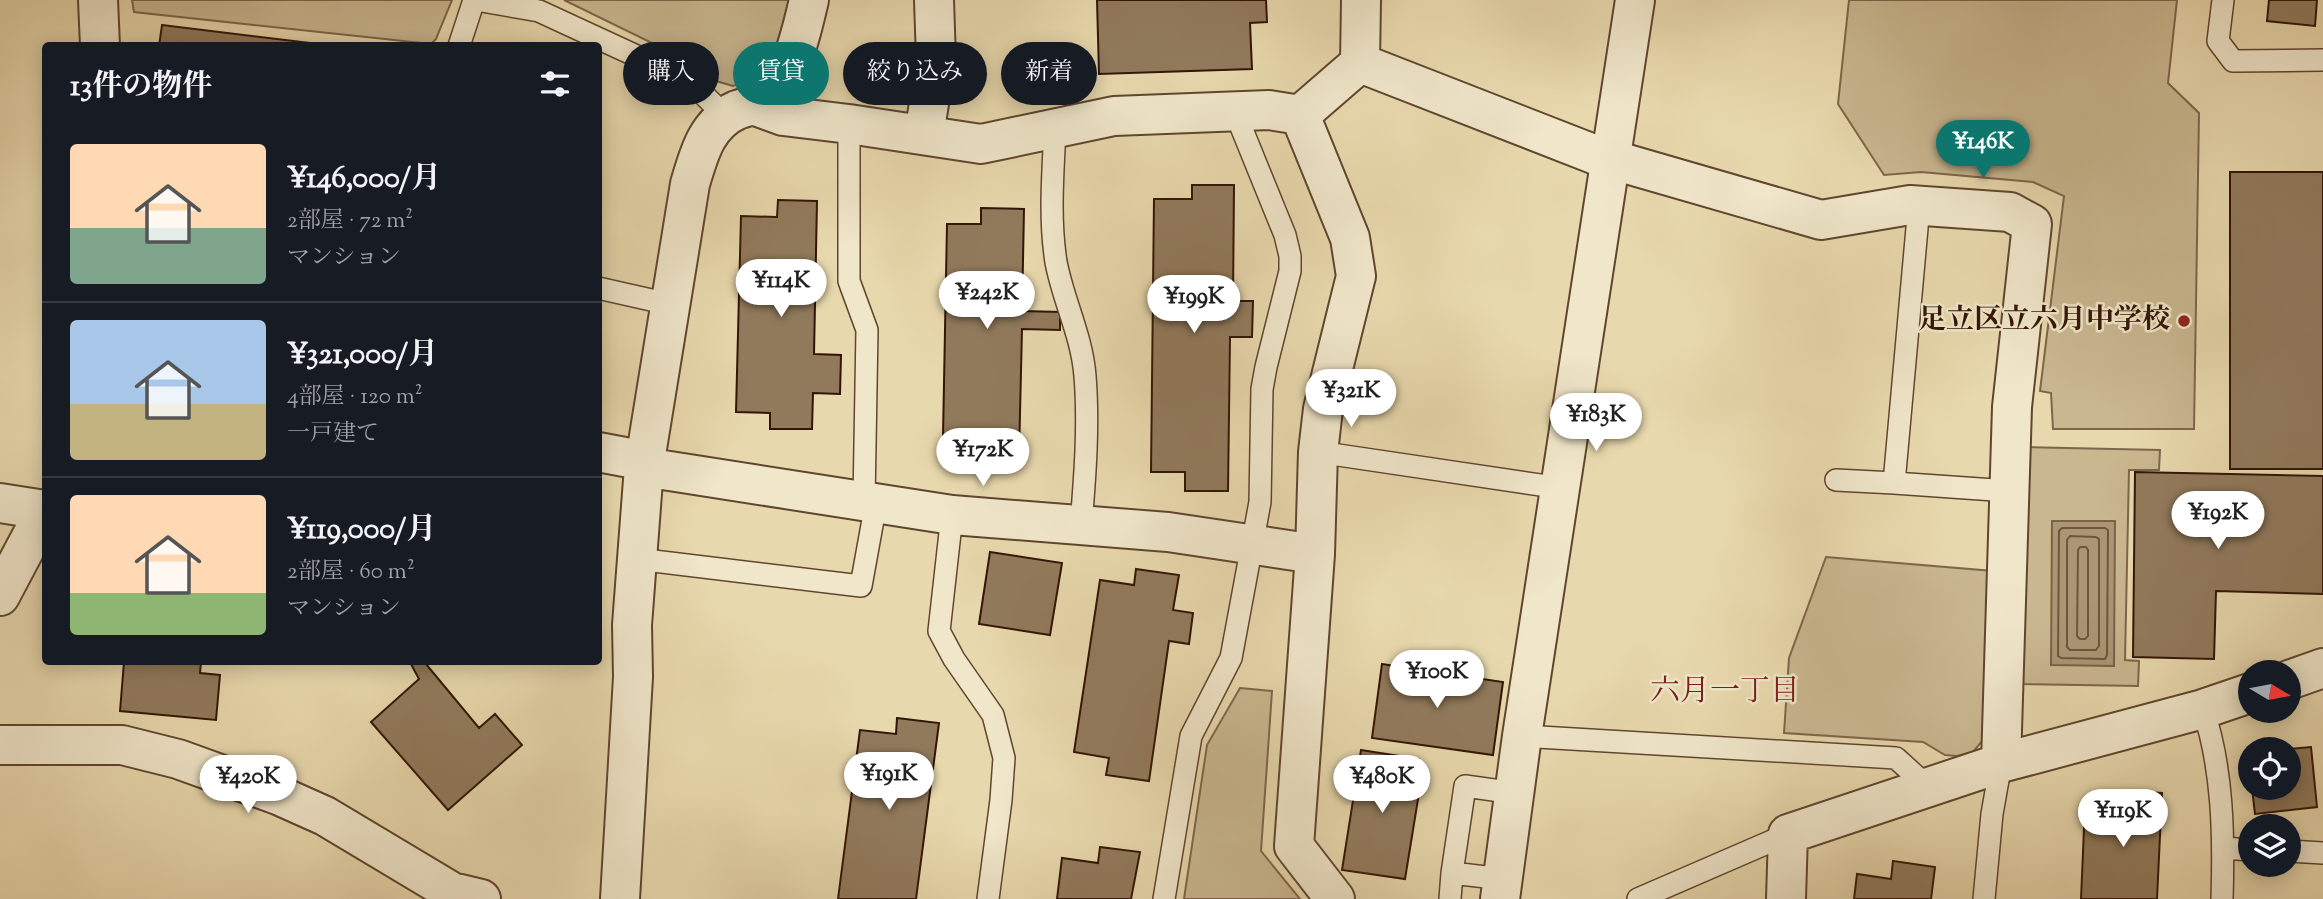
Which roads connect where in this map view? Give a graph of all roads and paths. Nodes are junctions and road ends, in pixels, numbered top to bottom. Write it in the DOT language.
graph roads {
  1 [pos="98,0"];
  2 [pos="475,0"];
  3 [pos="808,0"];
  4 [pos="934,0"];
  5 [pos="1361,0"];
  6 [pos="1635,0"];
  7 [pos="2223,0"];
  8 [pos="100,42"];
  9 [pos="459,42"];
  10 [pos="2323,60"];
  11 [pos="1360,62"];
  12 [pos="739,110"];
  13 [pos="1235,112"];
  14 [pos="1300,115"];
  15 [pos="849,124"];
  16 [pos="1055,128"];
  17 [pos="924,135"];
  18 [pos="1611,159"];
  19 [pos="1919,206"];
  20 [pos="602,289"];
  21 [pos="669,304"];
  22 [pos="1318,452"];
  23 [pos="602,453"];
  24 [pos="645,464"];
  25 [pos="1836,480"];
  26 [pos="1894,483"];
  27 [pos="1561,488"];
  28 [pos="2009,491"];
  29 [pos="870,502"];
  30 [pos="0,503"];
  31 [pos="42,510"];
  32 [pos="952,515"];
  33 [pos="42,516"];
  34 [pos="1081,525"];
  35 [pos="1254,545"];
  36 [pos="1315,554"];
  37 [pos="637,559"];
  38 [pos="0,596"];
  39 [pos="2323,668"];
  40 [pos="2301,676"];
  41 [pos="2238,697"];
  42 [pos="2203,709"];
  43 [pos="1522,736"];
  44 [pos="0,745"];
  45 [pos="2001,763"];
  46 [pos="1929,788"];
  47 [pos="1515,793"];
  48 [pos="1788,834"];
  49 [pos="2224,848"];
  50 [pos="2238,849"];
  51 [pos="2301,852"];
  52 [pos="2323,853"];
  53 [pos="1452,873"];
  54 [pos="1501,889"];
  55 [pos="481,899"];
  56 [pos="620,899"];
  57 [pos="988,899"];
  58 [pos="1164,899"];
  59 [pos="1335,899"];
  60 [pos="1450,899"];
  61 [pos="1638,899"];
  62 [pos="1786,899"];
  63 [pos="1984,899"];
  64 [pos="2222,899"];
  1 -- 8 [label="street"];
  2 -- 9 [label="lane"];
  2 -- 12 [label="lane"];
  3 -- 12 [label="street"];
  4 -- 17 [label="street"];
  5 -- 11 [label="street"];
  6 -- 18 [label="street"];
  7 -- 10 [label="lane"];
  11 -- 14 [label="street"];
  11 -- 18 [label="street"];
  12 -- 15 [label="street"];
  12 -- 21 [label="street"];
  13 -- 14 [label="street"];
  13 -- 16 [label="street"];
  13 -- 35 [label="lane"];
  14 -- 22 [label="street"];
  15 -- 17 [label="street"];
  15 -- 29 [label="lane"];
  16 -- 17 [label="street"];
  16 -- 34 [label="lane"];
  18 -- 19 [label="street"];
  18 -- 27 [label="street"];
  19 -- 26 [label="lane"];
  19 -- 28 [label="street"];
  20 -- 21 [label="lane"];
  21 -- 24 [label="street"];
  22 -- 27 [label="lane"];
  22 -- 36 [label="street"];
  23 -- 24 [label="street"];
  24 -- 29 [label="street"];
  24 -- 37 [label="street"];
  25 -- 26 [label="lane"];
  26 -- 28 [label="lane"];
  27 -- 43 [label="street"];
  28 -- 45 [label="street"];
  29 -- 32 [label="street"];
  29 -- 37 [label="lane"];
  30 -- 31 [label="street"];
  32 -- 34 [label="street"];
  32 -- 57 [label="lane"];
  33 -- 38 [label="street"];
  34 -- 35 [label="street"];
  35 -- 36 [label="street"];
  35 -- 58 [label="lane"];
  36 -- 59 [label="street"];
  37 -- 56 [label="street"];
  39 -- 40 [label="street"];
  41 -- 42 [label="street"];
  42 -- 45 [label="street"];
  42 -- 49 [label="lane"];
  43 -- 46 [label="lane"];
  43 -- 47 [label="street"];
  44 -- 55 [label="street"];
  45 -- 46 [label="street"];
  45 -- 63 [label="lane"];
  46 -- 48 [label="street"];
  47 -- 53 [label="lane"];
  47 -- 54 [label="street"];
  48 -- 61 [label="lane"];
  48 -- 62 [label="street"];
  49 -- 50 [label="lane"];
  49 -- 64 [label="lane"];
  51 -- 52 [label="lane"];
  53 -- 54 [label="lane"];
  53 -- 60 [label="lane"];
}
